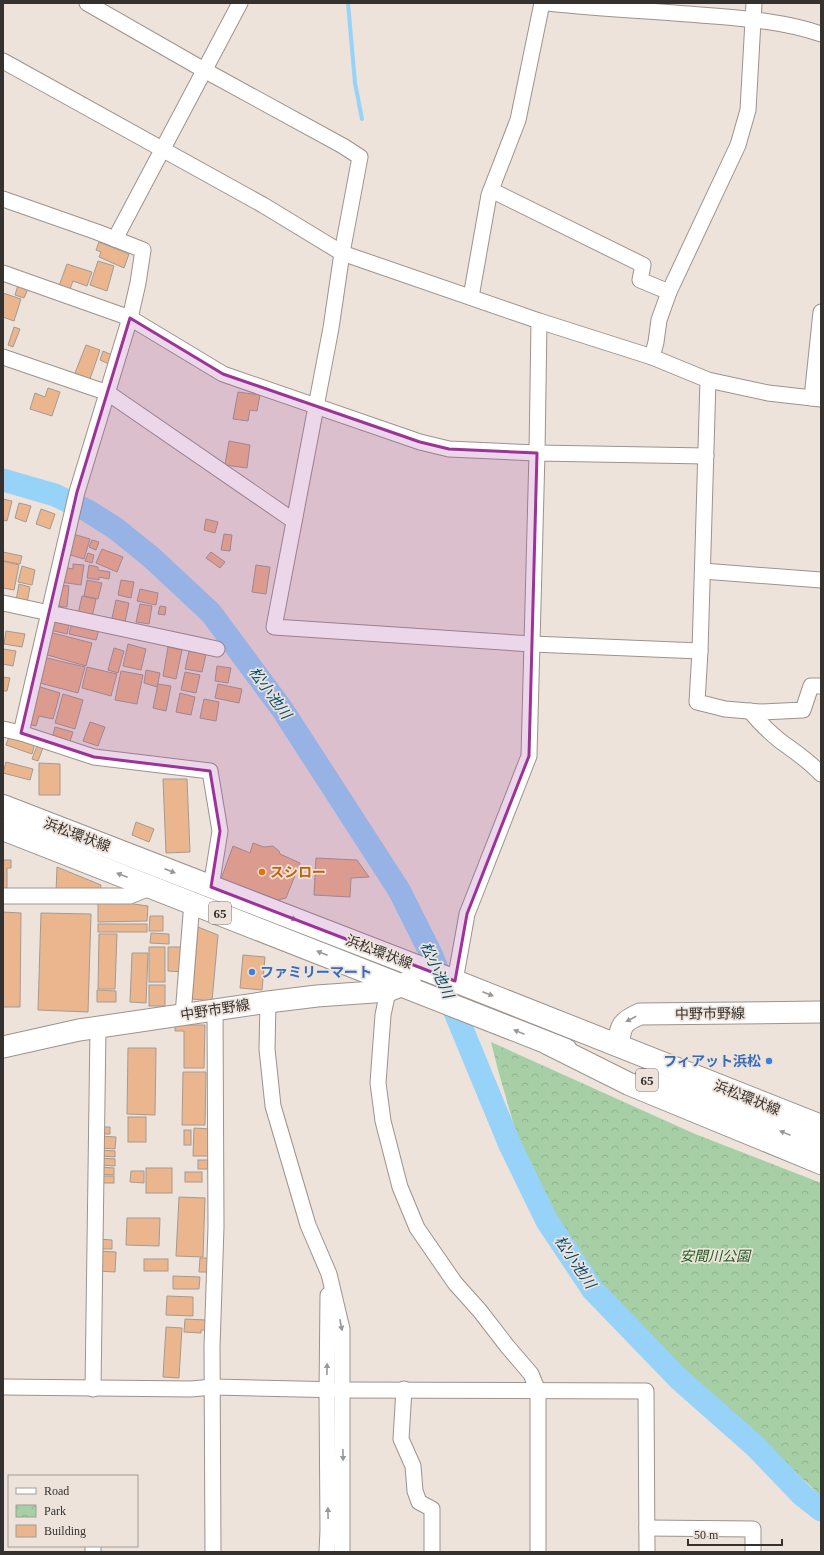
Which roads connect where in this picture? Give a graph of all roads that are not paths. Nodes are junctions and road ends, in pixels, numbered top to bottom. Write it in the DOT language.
graph roads {
  1 [pos="86,3"];
  2 [pos="240,3"];
  3 [pos="542,3"];
  4 [pos="548,3"];
  5 [pos="754,3"];
  6 [pos="753,20"];
  7 [pos="821,34"];
  8 [pos="4,64"];
  9 [pos="204,70"];
  10 [pos="162,149"];
  11 [pos="491,190"];
  12 [pos="3,199"];
  13 [pos="115,239"];
  14 [pos="342,253"];
  15 [pos="3,274"];
  16 [pos="670,292"];
  17 [pos="471,297"];
  18 [pos="821,312"];
  19 [pos="130,318"];
  20 [pos="540,321"];
  21 [pos="3,357"];
  22 [pos="652,357"];
  23 [pos="708,380"];
  24 [pos="108,393"];
  25 [pos="816,398"];
  26 [pos="316,405"];
  27 [pos="537,453"];
  28 [pos="706,456"];
  29 [pos="294,521"];
  30 [pos="703,571"];
  31 [pos="821,580"];
  32 [pos="3,603"];
  33 [pos="49,612"];
  34 [pos="532,644"];
  35 [pos="217,649"];
  36 [pos="700,651"];
  37 [pos="821,686"];
  38 [pos="750,711"];
  39 [pos="3,729"];
  40 [pos="21,733"];
  41 [pos="821,774"];
  42 [pos="3,806"];
  43 [pos="3,829"];
  44 [pos="152,887"];
  45 [pos="211,887"];
  46 [pos="3,896"];
  47 [pos="192,902"];
  48 [pos="423,969"];
  49 [pos="453,981"];
  50 [pos="396,988"];
  51 [pos="268,1002"];
  52 [pos="215,1010"];
  53 [pos="821,1012"];
  54 [pos="183,1015"];
  55 [pos="98,1027"];
  56 [pos="549,1044"];
  57 [pos="618,1045"];
  58 [pos="3,1047"];
  59 [pos="745,1097"];
  60 [pos="821,1116"];
  61 [pos="821,1126"];
  62 [pos="821,1147"];
  63 [pos="821,1163"];
  64 [pos="329,1274"];
  65 [pos="3,1387"];
  66 [pos="213,1387"];
  67 [pos="93,1389"];
  68 [pos="327,1389"];
  69 [pos="404,1389"];
  70 [pos="342,1390"];
  71 [pos="538,1391"];
  72 [pos="647,1528"];
  73 [pos="213,1552"];
  74 [pos="327,1552"];
  75 [pos="342,1552"];
  76 [pos="432,1552"];
  77 [pos="538,1552"];
  78 [pos="647,1552"];
  79 [pos="754,1552"];
  1 -- 9 [label="street"];
  2 -- 9 [label="street"];
  3 -- 11 [label="street"];
  4 -- 6 [label="street"];
  5 -- 6 [label="street"];
  6 -- 7 [label="street"];
  6 -- 16 [label="street"];
  8 -- 10 [label="street"];
  9 -- 10 [label="street"];
  9 -- 14 [label="street"];
  10 -- 13 [label="street"];
  10 -- 14 [label="street"];
  11 -- 16 [label="street"];
  11 -- 17 [label="street"];
  12 -- 13 [label="street"];
  13 -- 19 [label="street"];
  14 -- 17 [label="street"];
  14 -- 26 [label="street"];
  15 -- 19 [label="street"];
  16 -- 22 [label="street"];
  17 -- 20 [label="street"];
  18 -- 25 [label="street"];
  19 -- 24 [label="street"];
  19 -- 26 [label="street"];
  20 -- 22 [label="street"];
  20 -- 27 [label="street"];
  21 -- 24 [label="street"];
  22 -- 23 [label="street"];
  23 -- 25 [label="street"];
  23 -- 28 [label="street"];
  24 -- 29 [label="street"];
  24 -- 33 [label="street"];
  26 -- 27 [label="street"];
  26 -- 29 [label="street"];
  27 -- 28 [label="street"];
  27 -- 34 [label="street"];
  28 -- 30 [label="street"];
  29 -- 34 [label="street"];
  30 -- 31 [label="street"];
  30 -- 36 [label="street"];
  32 -- 33 [label="street"];
  33 -- 35 [label="street"];
  33 -- 40 [label="street"];
  34 -- 36 [label="street"];
  34 -- 49 [label="street"];
  36 -- 38 [label="street"];
  37 -- 38 [label="street"];
  38 -- 41 [label="street"];
  39 -- 40 [label="street"];
  40 -- 45 [label="street"];
  42 -- 45 [label="main road, 浜松環状線 / 65, one-way"];
  44 -- 43 [label="main road, 浜松環状線 / 65, one-way"];
  44 -- 46 [label="street"];
  44 -- 47 [label="main road, 浜松環状線 / 65"];
  45 -- 48 [label="main road, 浜松環状線 / 65, one-way"];
  50 -- 47 [label="main road, 浜松環状線 / 65, one-way"];
  47 -- 54 [label="street"];
  48 -- 49 [label="main road, 浜松環状線 / 65"];
  48 -- 50 [label="main road"];
  49 -- 57 [label="main road, 浜松環状線 / 65, one-way"];
  50 -- 51 [label="main road, 中野市野線"];
  56 -- 50 [label="main road, 浜松環状線 / 65, one-way"];
  50 -- 71 [label="street"];
  51 -- 52 [label="main road, 中野市野線"];
  51 -- 64 [label="street"];
  52 -- 54 [label="main road, 中野市野線"];
  52 -- 66 [label="street"];
  53 -- 57 [label="main road, 中野市野線, one-way"];
  54 -- 55 [label="main road, 中野市野線"];
  55 -- 58 [label="main road, 中野市野線"];
  55 -- 67 [label="street"];
  62 -- 56 [label="main road, 浜松環状線 / 65, one-way"];
  56 -- 63 [label="main road"];
  57 -- 59 [label="main road, 浜松環状線 / 65"];
  59 -- 60 [label="main road, 65"];
  59 -- 61 [label="main road, 浜松環状線 / 65"];
  68 -- 64 [label="street, one-way"];
  64 -- 70 [label="street, one-way"];
  65 -- 67 [label="street"];
  66 -- 67 [label="street"];
  66 -- 68 [label="street"];
  66 -- 73 [label="street"];
  68 -- 70 [label="street"];
  74 -- 68 [label="street, one-way"];
  69 -- 70 [label="street"];
  69 -- 71 [label="street"];
  69 -- 76 [label="street"];
  70 -- 75 [label="street, one-way"];
  71 -- 72 [label="street"];
  71 -- 77 [label="street"];
  72 -- 78 [label="street"];
  72 -- 79 [label="street"];
}
